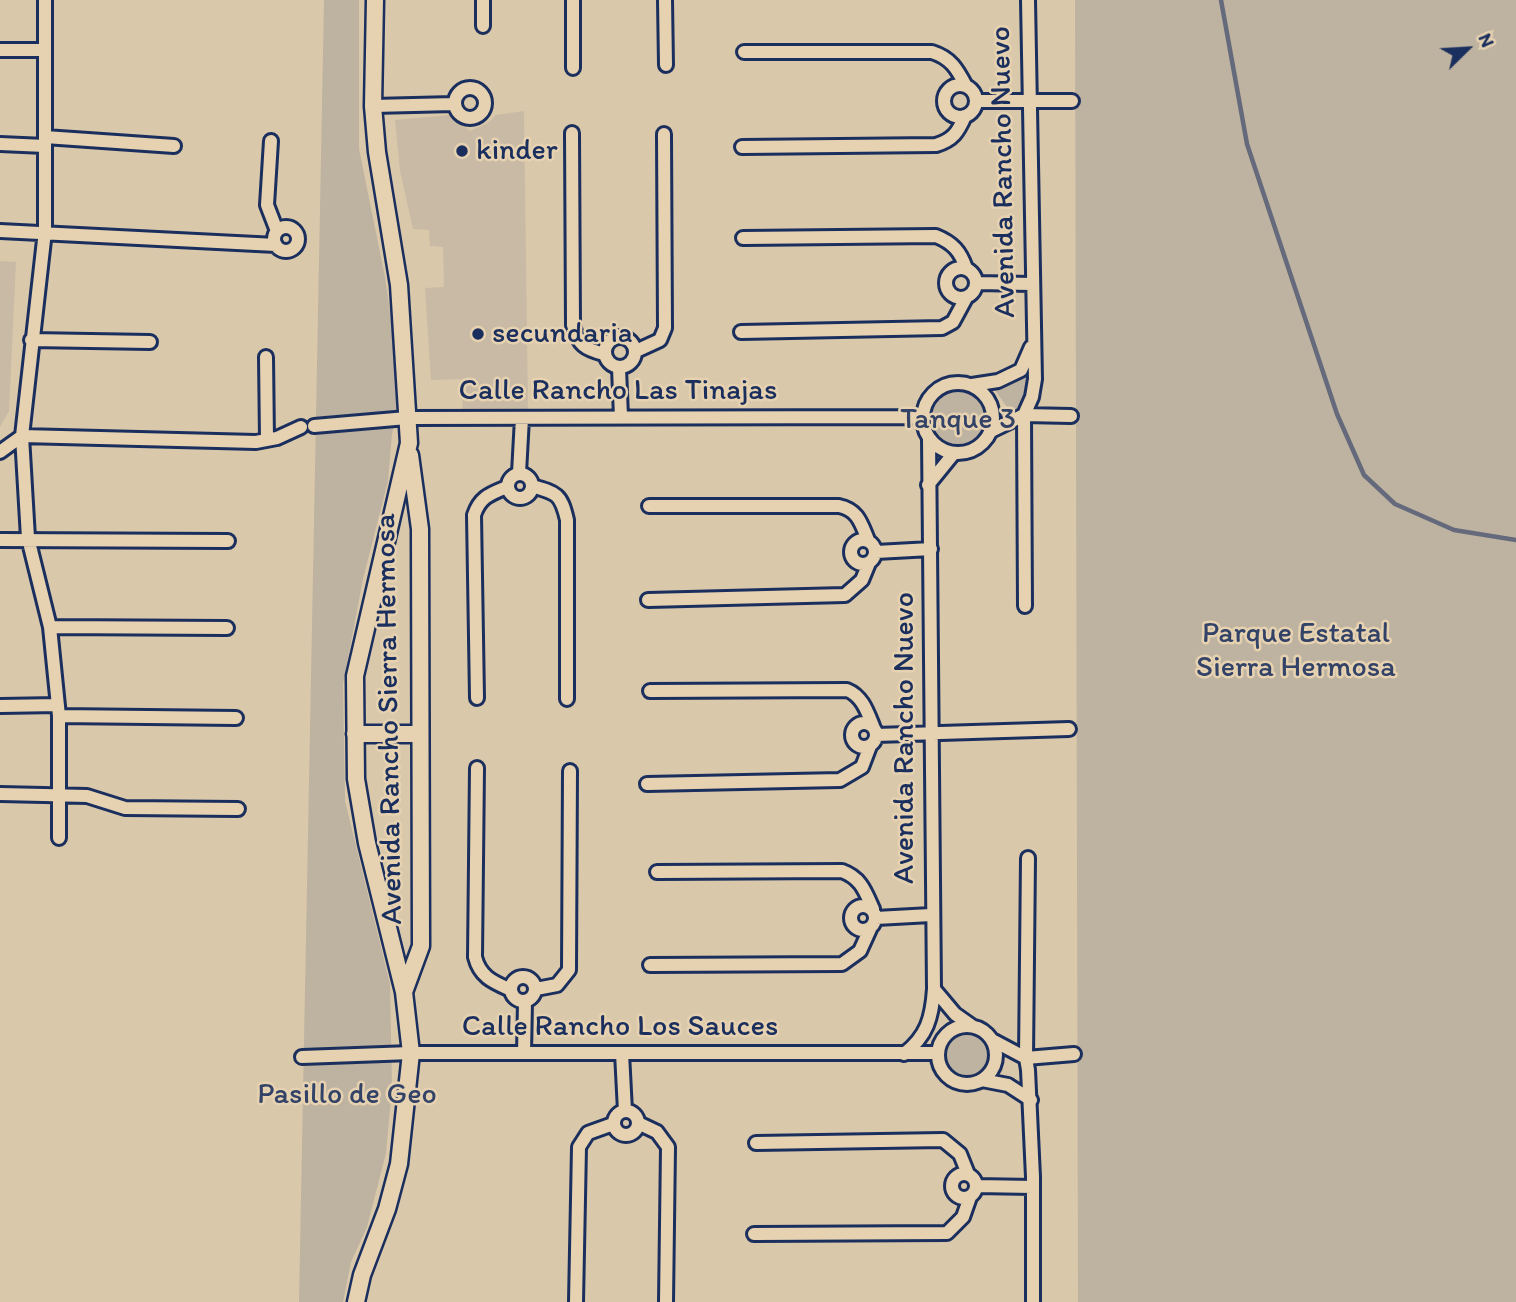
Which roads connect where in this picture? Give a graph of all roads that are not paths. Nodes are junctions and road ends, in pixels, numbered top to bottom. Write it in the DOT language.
graph roads {
  1 [pos="45,0"];
  2 [pos="375,0"];
  3 [pos="483,0"];
  4 [pos="573,0"];
  5 [pos="665,0"];
  6 [pos="1028,0"];
  7 [pos="483,26"];
  8 [pos="0,50"];
  9 [pos="44,50"];
  10 [pos="744,52"];
  11 [pos="666,65"];
  12 [pos="573,68"];
  13 [pos="965,86"];
  14 [pos="976,101"];
  15 [pos="1029,101"];
  16 [pos="1072,101"];
  17 [pos="454,104"];
  18 [pos="373,106"];
  19 [pos="965,116"];
  20 [pos="572,133"];
  21 [pos="664,134"];
  22 [pos="271,141"];
  23 [pos="45,142"];
  24 [pos="0,144"];
  25 [pos="174,146"];
  26 [pos="742,147"];
  27 [pos="0,231"];
  28 [pos="45,231"];
  29 [pos="277,231"];
  30 [pos="743,238"];
  31 [pos="276,245"];
  32 [pos="966,268"];
  33 [pos="976,283"];
  34 [pos="1032,284"];
  35 [pos="965,298"];
  36 [pos="741,332"];
  37 [pos="31,341"];
  38 [pos="150,342"];
  39 [pos="1033,343"];
  40 [pos="636,351"];
  41 [pos="604,354"];
  42 [pos="266,358"];
  43 [pos="619,368"];
  44 [pos="972,385"];
  45 [pos="1024,415"];
  46 [pos="1071,416"];
  47 [pos="621,417"];
  48 [pos="922,417"];
  49 [pos="407,418"];
  50 [pos="522,418"];
  51 [pos="990,431"];
  52 [pos="22,436"];
  53 [pos="929,439"];
  54 [pos="267,440"];
  55 [pos="409,443"];
  56 [pos="0,452"];
  57 [pos="954,453"];
  58 [pos="519,473"];
  59 [pos="532,486"];
  60 [pos="928,486"];
  61 [pos="507,487"];
  62 [pos="649,506"];
  63 [pos="28,538"];
  64 [pos="0,540"];
  65 [pos="868,540"];
  66 [pos="228,541"];
  67 [pos="930,549"];
  68 [pos="872,557"];
  69 [pos="648,600"];
  70 [pos="1025,606"];
  71 [pos="50,627"];
  72 [pos="226,628"];
  73 [pos="650,691"];
  74 [pos="477,698"];
  75 [pos="567,699"];
  76 [pos="0,706"];
  77 [pos="59,711"];
  78 [pos="236,718"];
  79 [pos="1069,729"];
  80 [pos="931,732"];
  81 [pos="355,734"];
  82 [pos="421,734"];
  83 [pos="873,736"];
  84 [pos="477,768"];
  85 [pos="570,771"];
  86 [pos="647,784"];
  87 [pos="0,794"];
  88 [pos="59,794"];
  89 [pos="238,809"];
  90 [pos="59,838"];
  91 [pos="1028,858"];
  92 [pos="657,872"];
  93 [pos="931,915"];
  94 [pos="873,918"];
  95 [pos="650,965"];
  96 [pos="536,989"];
  97 [pos="934,989"];
  98 [pos="511,990"];
  99 [pos="404,992"];
  100 [pos="525,1002"];
  101 [pos="932,1018"];
  102 [pos="972,1026"];
  103 [pos="993,1041"];
  104 [pos="940,1047"];
  105 [pos="411,1053"];
  106 [pos="524,1053"];
  107 [pos="622,1053"];
  108 [pos="904,1054"];
  109 [pos="1074,1054"];
  110 [pos="302,1057"];
  111 [pos="1026,1058"];
  112 [pos="982,1080"];
  113 [pos="1031,1100"];
  114 [pos="625,1111"];
  115 [pos="638,1123"];
  116 [pos="613,1124"];
  117 [pos="757,1143"];
  118 [pos="968,1174"];
  119 [pos="1033,1186"];
  120 [pos="973,1191"];
  121 [pos="754,1234"];
  122 [pos="356,1302"];
  123 [pos="576,1302"];
  124 [pos="666,1302"];
  125 [pos="1033,1302"];
  1 -- 9 [label="street"];
  2 -- 18 [label="street, Avenida Rancho Sierra Hermosa"];
  3 -- 7 [label="street"];
  4 -- 12 [label="street"];
  5 -- 11 [label="street"];
  6 -- 15 [label="street, Avenida Rancho Nuevo"];
  8 -- 9 [label="street"];
  9 -- 23 [label="street"];
  10 -- 13 [label="street"];
  13 -- 14 [label="street"];
  13 -- 19 [label="street"];
  14 -- 15 [label="street"];
  14 -- 19 [label="street"];
  15 -- 16 [label="street"];
  15 -- 34 [label="street, Avenida Rancho Nuevo"];
  17 -- 18 [label="street"];
  18 -- 49 [label="street, Avenida Rancho Sierra Hermosa"];
  19 -- 26 [label="street"];
  20 -- 41 [label="street"];
  21 -- 40 [label="street"];
  22 -- 29 [label="street"];
  23 -- 24 [label="street"];
  23 -- 25 [label="street"];
  23 -- 28 [label="street"];
  27 -- 28 [label="street"];
  28 -- 31 [label="street"];
  28 -- 37 [label="street"];
  29 -- 31 [label="street"];
  29 -- 31 [label="street"];
  30 -- 32 [label="street"];
  32 -- 33 [label="street"];
  32 -- 35 [label="street"];
  33 -- 34 [label="street"];
  33 -- 35 [label="street"];
  34 -- 39 [label="street, Avenida Rancho Nuevo"];
  35 -- 36 [label="street"];
  37 -- 38 [label="street"];
  37 -- 52 [label="street"];
  39 -- 44 [label="street"];
  39 -- 45 [label="street, Avenida Rancho Nuevo"];
  40 -- 41 [label="street"];
  40 -- 43 [label="street"];
  41 -- 43 [label="street"];
  42 -- 54 [label="street"];
  43 -- 47 [label="street"];
  44 -- 48 [label="street"];
  44 -- 51 [label="street"];
  45 -- 46 [label="street"];
  45 -- 51 [label="street"];
  45 -- 70 [label="street, Avenida Rancho Nuevo"];
  47 -- 48 [label="street, Calle Rancho Las Tinajas"];
  47 -- 50 [label="street, Calle Rancho Las Tinajas"];
  48 -- 53 [label="street"];
  49 -- 50 [label="street, Calle Rancho Las Tinajas"];
  49 -- 54 [label="street, Calle Rancho Las Tinajas"];
  49 -- 55 [label="street, Avenida Rancho Sierra Hermosa"];
  50 -- 58 [label="street"];
  51 -- 57 [label="street"];
  52 -- 54 [label="street"];
  52 -- 56 [label="street"];
  52 -- 63 [label="street"];
  53 -- 57 [label="street"];
  53 -- 60 [label="street, Avenida Rancho Nuevo"];
  55 -- 81 [label="street, Avenida Rancho Sierra Hermosa"];
  55 -- 82 [label="street, Avenida Rancho Sierra Hermosa"];
  57 -- 60 [label="street"];
  58 -- 59 [label="street"];
  58 -- 61 [label="street"];
  59 -- 61 [label="street"];
  59 -- 75 [label="street"];
  60 -- 67 [label="street, Avenida Rancho Nuevo"];
  61 -- 74 [label="street"];
  62 -- 65 [label="street"];
  63 -- 64 [label="street"];
  63 -- 66 [label="street"];
  63 -- 71 [label="street"];
  65 -- 68 [label="street"];
  65 -- 68 [label="street"];
  67 -- 68 [label="street"];
  67 -- 80 [label="street, Avenida Rancho Nuevo"];
  68 -- 69 [label="street"];
  71 -- 72 [label="street"];
  71 -- 77 [label="street"];
  73 -- 83 [label="street"];
  76 -- 77 [label="street"];
  77 -- 78 [label="street"];
  77 -- 88 [label="street"];
  79 -- 80 [label="street"];
  80 -- 83 [label="street"];
  80 -- 93 [label="street, Avenida Rancho Nuevo"];
  81 -- 82 [label="street"];
  81 -- 99 [label="street, Avenida Rancho Sierra Hermosa"];
  82 -- 99 [label="street, Avenida Rancho Sierra Hermosa"];
  83 -- 86 [label="street"];
  84 -- 98 [label="street"];
  85 -- 96 [label="street"];
  87 -- 88 [label="street"];
  88 -- 89 [label="street"];
  88 -- 90 [label="street"];
  91 -- 111 [label="street"];
  92 -- 94 [label="street"];
  93 -- 94 [label="street"];
  93 -- 97 [label="street, Avenida Rancho Nuevo"];
  94 -- 95 [label="street"];
  96 -- 98 [label="street"];
  96 -- 100 [label="street"];
  97 -- 101 [label="street, Avenida Rancho Nuevo"];
  97 -- 102 [label="street"];
  98 -- 100 [label="street"];
  99 -- 105 [label="street, Avenida Rancho Sierra Hermosa"];
  100 -- 106 [label="street"];
  101 -- 104 [label="street"];
  101 -- 108 [label="street"];
  102 -- 103 [label="street"];
  102 -- 104 [label="street"];
  103 -- 111 [label="street"];
  103 -- 112 [label="street"];
  104 -- 108 [label="street, Calle Rancho Los Sauces"];
  104 -- 112 [label="street"];
  105 -- 106 [label="street, Calle Rancho Los Sauces"];
  105 -- 110 [label="street, Calle Rancho Los Sauces"];
  105 -- 122 [label="street, Avenida Rancho Sierra Hermosa"];
  106 -- 107 [label="street, Calle Rancho Los Sauces"];
  107 -- 108 [label="street, Calle Rancho Los Sauces"];
  107 -- 114 [label="street"];
  109 -- 111 [label="street"];
  111 -- 113 [label="street"];
  112 -- 113 [label="street"];
  113 -- 119 [label="street"];
  114 -- 115 [label="street"];
  114 -- 116 [label="street"];
  115 -- 116 [label="street"];
  115 -- 124 [label="street"];
  116 -- 123 [label="street"];
  117 -- 118 [label="street"];
  118 -- 120 [label="street"];
  118 -- 120 [label="street"];
  119 -- 120 [label="street"];
  119 -- 125 [label="street"];
  120 -- 121 [label="street"];
}
